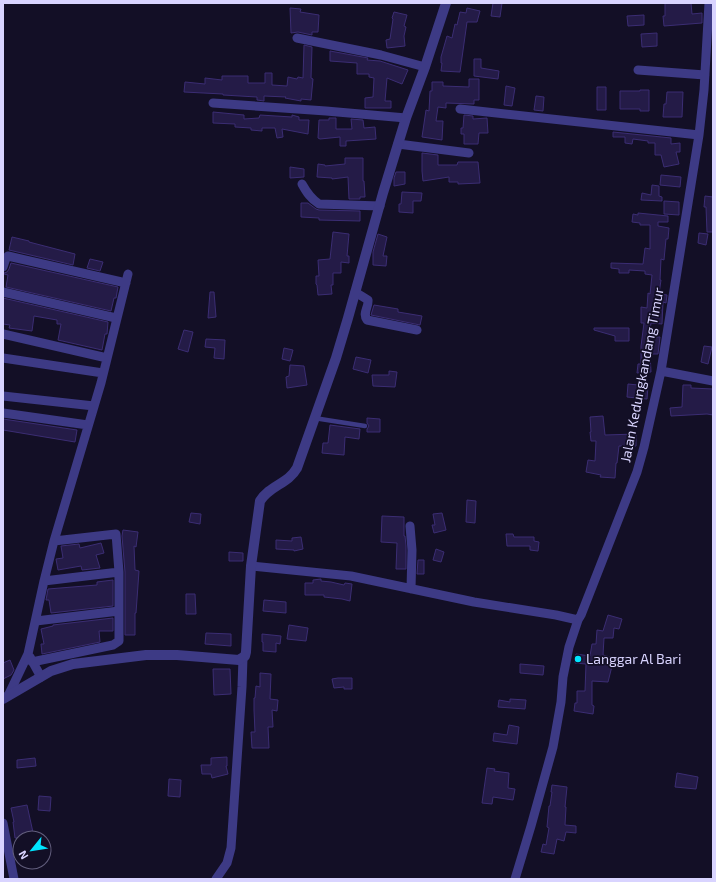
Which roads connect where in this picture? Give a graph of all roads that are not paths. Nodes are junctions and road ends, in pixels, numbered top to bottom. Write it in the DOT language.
graph roads {
  1 [pos="446,3"];
  2 [pos="709,3"];
  3 [pos="297,38"];
  4 [pos="425,67"];
  5 [pos="638,70"];
  6 [pos="705,75"];
  7 [pos="213,103"];
  8 [pos="460,109"];
  9 [pos="406,118"];
  10 [pos="699,135"];
  11 [pos="398,144"];
  12 [pos="469,152"];
  13 [pos="302,184"];
  14 [pos="380,206"];
  15 [pos="3,267"];
  16 [pos="3,292"];
  17 [pos="355,292"];
  18 [pos="116,318"];
  19 [pos="417,330"];
  20 [pos="3,334"];
  21 [pos="3,358"];
  22 [pos="107,358"];
  23 [pos="660,371"];
  24 [pos="103,373"];
  25 [pos="713,381"];
  26 [pos="3,396"];
  27 [pos="94,406"];
  28 [pos="3,413"];
  29 [pos="314,418"];
  30 [pos="88,425"];
  31 [pos="365,426"];
  32 [pos="410,526"];
  33 [pos="54,541"];
  34 [pos="251,566"];
  35 [pos="119,572"];
  36 [pos="44,581"];
  37 [pos="411,589"];
  38 [pos="119,611"];
  39 [pos="578,620"];
  40 [pos="36,621"];
  41 [pos="30,658"];
  42 [pos="243,658"];
  43 [pos="41,677"];
  44 [pos="6,698"];
  45 [pos="3,823"];
  46 [pos="14,879"];
  47 [pos="216,879"];
  48 [pos="515,879"];
  1 -- 4 [label="street"];
  2 -- 6 [label="street, Jalan Kedungkandang Timur"];
  3 -- 4 [label="street"];
  4 -- 9 [label="street"];
  5 -- 6 [label="street"];
  6 -- 10 [label="street, Jalan Kedungkandang Timur"];
  7 -- 9 [label="street"];
  8 -- 10 [label="street"];
  9 -- 11 [label="street"];
  10 -- 23 [label="street, Jalan Kedungkandang Timur"];
  11 -- 12 [label="street"];
  11 -- 14 [label="street"];
  13 -- 14 [label="street"];
  14 -- 17 [label="street"];
  15 -- 18 [label="street"];
  16 -- 18 [label="street"];
  17 -- 19 [label="street"];
  17 -- 29 [label="street"];
  18 -- 22 [label="street"];
  20 -- 22 [label="street"];
  21 -- 24 [label="street"];
  22 -- 24 [label="street"];
  23 -- 25 [label="street"];
  23 -- 39 [label="street, Jalan Kedungkandang Timur"];
  24 -- 27 [label="street"];
  26 -- 27 [label="street"];
  27 -- 30 [label="street"];
  28 -- 30 [label="street"];
  29 -- 31 [label="lane"];
  29 -- 34 [label="street"];
  30 -- 33 [label="street"];
  32 -- 37 [label="street"];
  33 -- 35 [label="street"];
  33 -- 36 [label="street"];
  34 -- 37 [label="street"];
  34 -- 42 [label="street"];
  35 -- 36 [label="street"];
  35 -- 38 [label="street"];
  36 -- 40 [label="street"];
  37 -- 39 [label="street"];
  38 -- 40 [label="street"];
  38 -- 41 [label="street"];
  39 -- 48 [label="street, Jalan Kedungkandang Timur"];
  40 -- 41 [label="street"];
  41 -- 43 [label="street"];
  41 -- 44 [label="street"];
  42 -- 43 [label="street"];
  42 -- 47 [label="street"];
  43 -- 44 [label="street"];
  45 -- 46 [label="street"];
}
